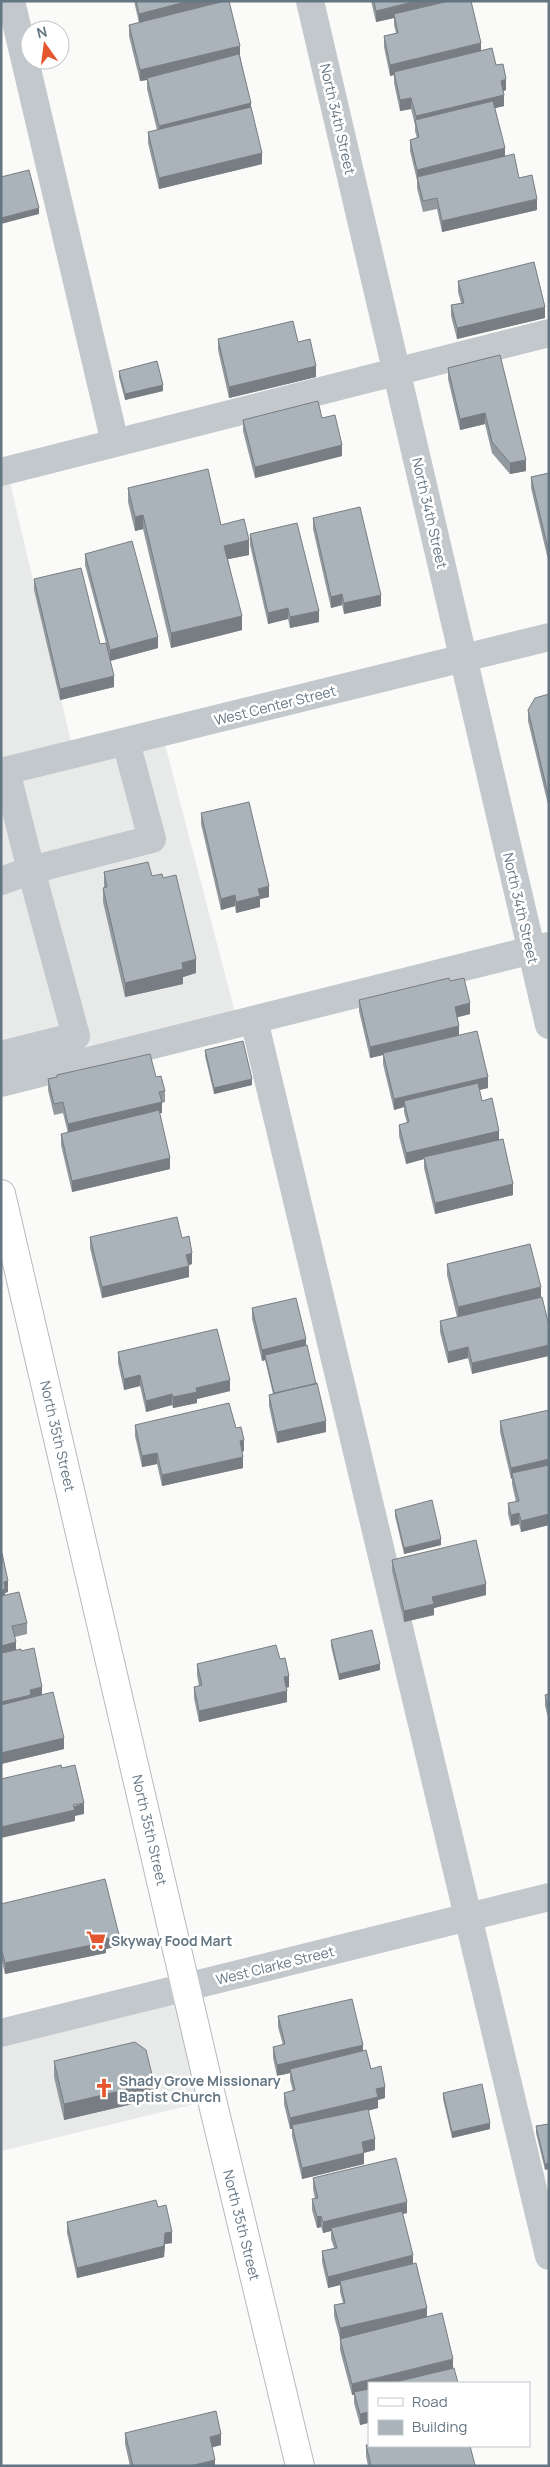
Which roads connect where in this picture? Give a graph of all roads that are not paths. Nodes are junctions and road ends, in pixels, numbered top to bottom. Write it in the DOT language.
graph roads {
  1 [pos="11,1"];
  2 [pos="310,1"];
  3 [pos="549,333"];
  4 [pos="397,371"];
  5 [pos="115,443"];
  6 [pos="1,472"];
  7 [pos="549,637"];
  8 [pos="464,657"];
  9 [pos="126,742"];
  10 [pos="4,772"];
  11 [pos="31,870"];
  12 [pos="1,881"];
  13 [pos="540,948"];
  14 [pos="254,1020"];
  15 [pos="549,1025"];
  16 [pos="1,1054"];
  17 [pos="1,1083"];
  18 [pos="1,1194"];
  19 [pos="549,1897"];
  20 [pos="468,1917"];
  21 [pos="186,1987"];
  22 [pos="1,2033"];
  23 [pos="549,2256"];
  24 [pos="300,2466"];
  1 -- 5 [label="street"];
  2 -- 4 [label="street, North 34th Street"];
  3 -- 4 [label="street"];
  4 -- 5 [label="street"];
  4 -- 8 [label="street, North 34th Street"];
  5 -- 6 [label="street"];
  7 -- 8 [label="street, West Center Street"];
  8 -- 9 [label="street, West Center Street"];
  8 -- 13 [label="street, North 34th Street"];
  9 -- 10 [label="street, West Center Street"];
  9 -- 11 [label="street"];
  10 -- 11 [label="street"];
  11 -- 12 [label="street"];
  11 -- 16 [label="street"];
  13 -- 14 [label="street"];
  13 -- 15 [label="street, North 34th Street"];
  14 -- 17 [label="street"];
  14 -- 20 [label="street"];
  18 -- 21 [label="main road, North 35th Street"];
  19 -- 20 [label="street, West Clarke Street"];
  20 -- 21 [label="street, West Clarke Street"];
  20 -- 23 [label="street"];
  21 -- 22 [label="street, West Clarke Street"];
  21 -- 24 [label="main road, North 35th Street"];
}
